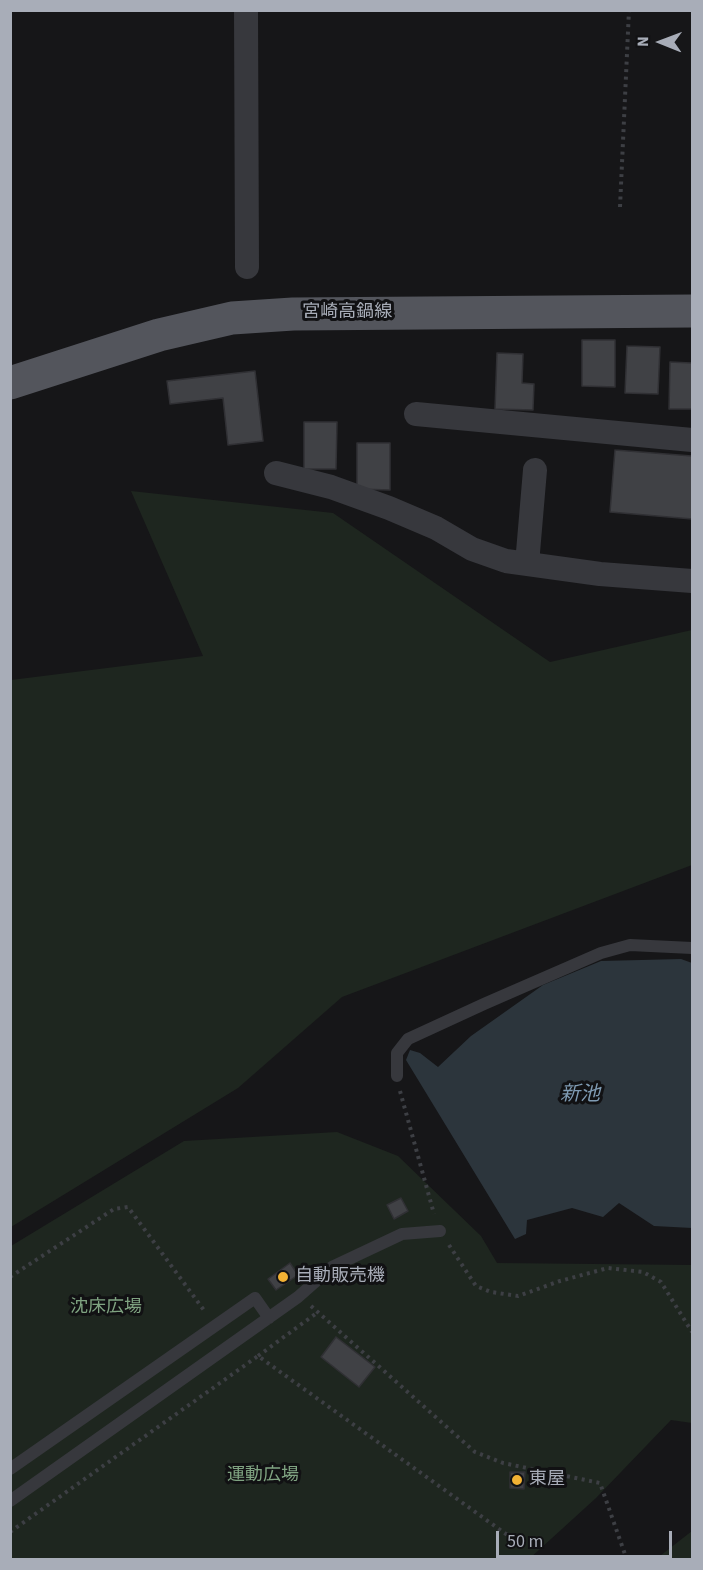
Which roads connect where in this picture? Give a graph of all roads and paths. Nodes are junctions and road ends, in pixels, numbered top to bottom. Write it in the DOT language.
graph roads {
  1 [pos="246,10"];
  2 [pos="629,10"];
  3 [pos="620,207"];
  4 [pos="247,267"];
  5 [pos="693,311"];
  6 [pos="10,383"];
  7 [pos="416,414"];
  8 [pos="693,440"];
  9 [pos="535,470"];
  10 [pos="276,473"];
  11 [pos="527,564"];
  12 [pos="693,581"];
  13 [pos="693,948"];
  14 [pos="397,1076"];
  15 [pos="440,1231"];
  16 [pos="10,1277"];
  17 [pos="298,1297"];
  18 [pos="318,1312"];
  19 [pos="269,1318"];
  20 [pos="215,1325"];
  21 [pos="693,1332"];
  22 [pos="258,1356"];
  23 [pos="10,1469"];
  24 [pos="10,1501"];
  25 [pos="39,1503"];
  26 [pos="43,1508"];
  27 [pos="10,1532"];
  28 [pos="510,1537"];
  29 [pos="627,1560"];
  1 -- 4 [label="street"];
  2 -- 3 [label="path"];
  5 -- 6 [label="main road, 宮崎高鍋線"];
  7 -- 8 [label="street"];
  9 -- 11 [label="street"];
  10 -- 11 [label="street"];
  11 -- 12 [label="street"];
  13 -- 14 [label="lane"];
  14 -- 15 [label="path"];
  15 -- 17 [label="lane"];
  15 -- 21 [label="path"];
  16 -- 20 [label="path"];
  17 -- 18 [label="path"];
  17 -- 19 [label="lane"];
  18 -- 22 [label="path"];
  18 -- 29 [label="path"];
  19 -- 20 [label="lane"];
  19 -- 24 [label="lane"];
  20 -- 23 [label="lane"];
  22 -- 26 [label="path"];
  22 -- 28 [label="path"];
  25 -- 26 [label="path"];
  26 -- 27 [label="path"];
}
